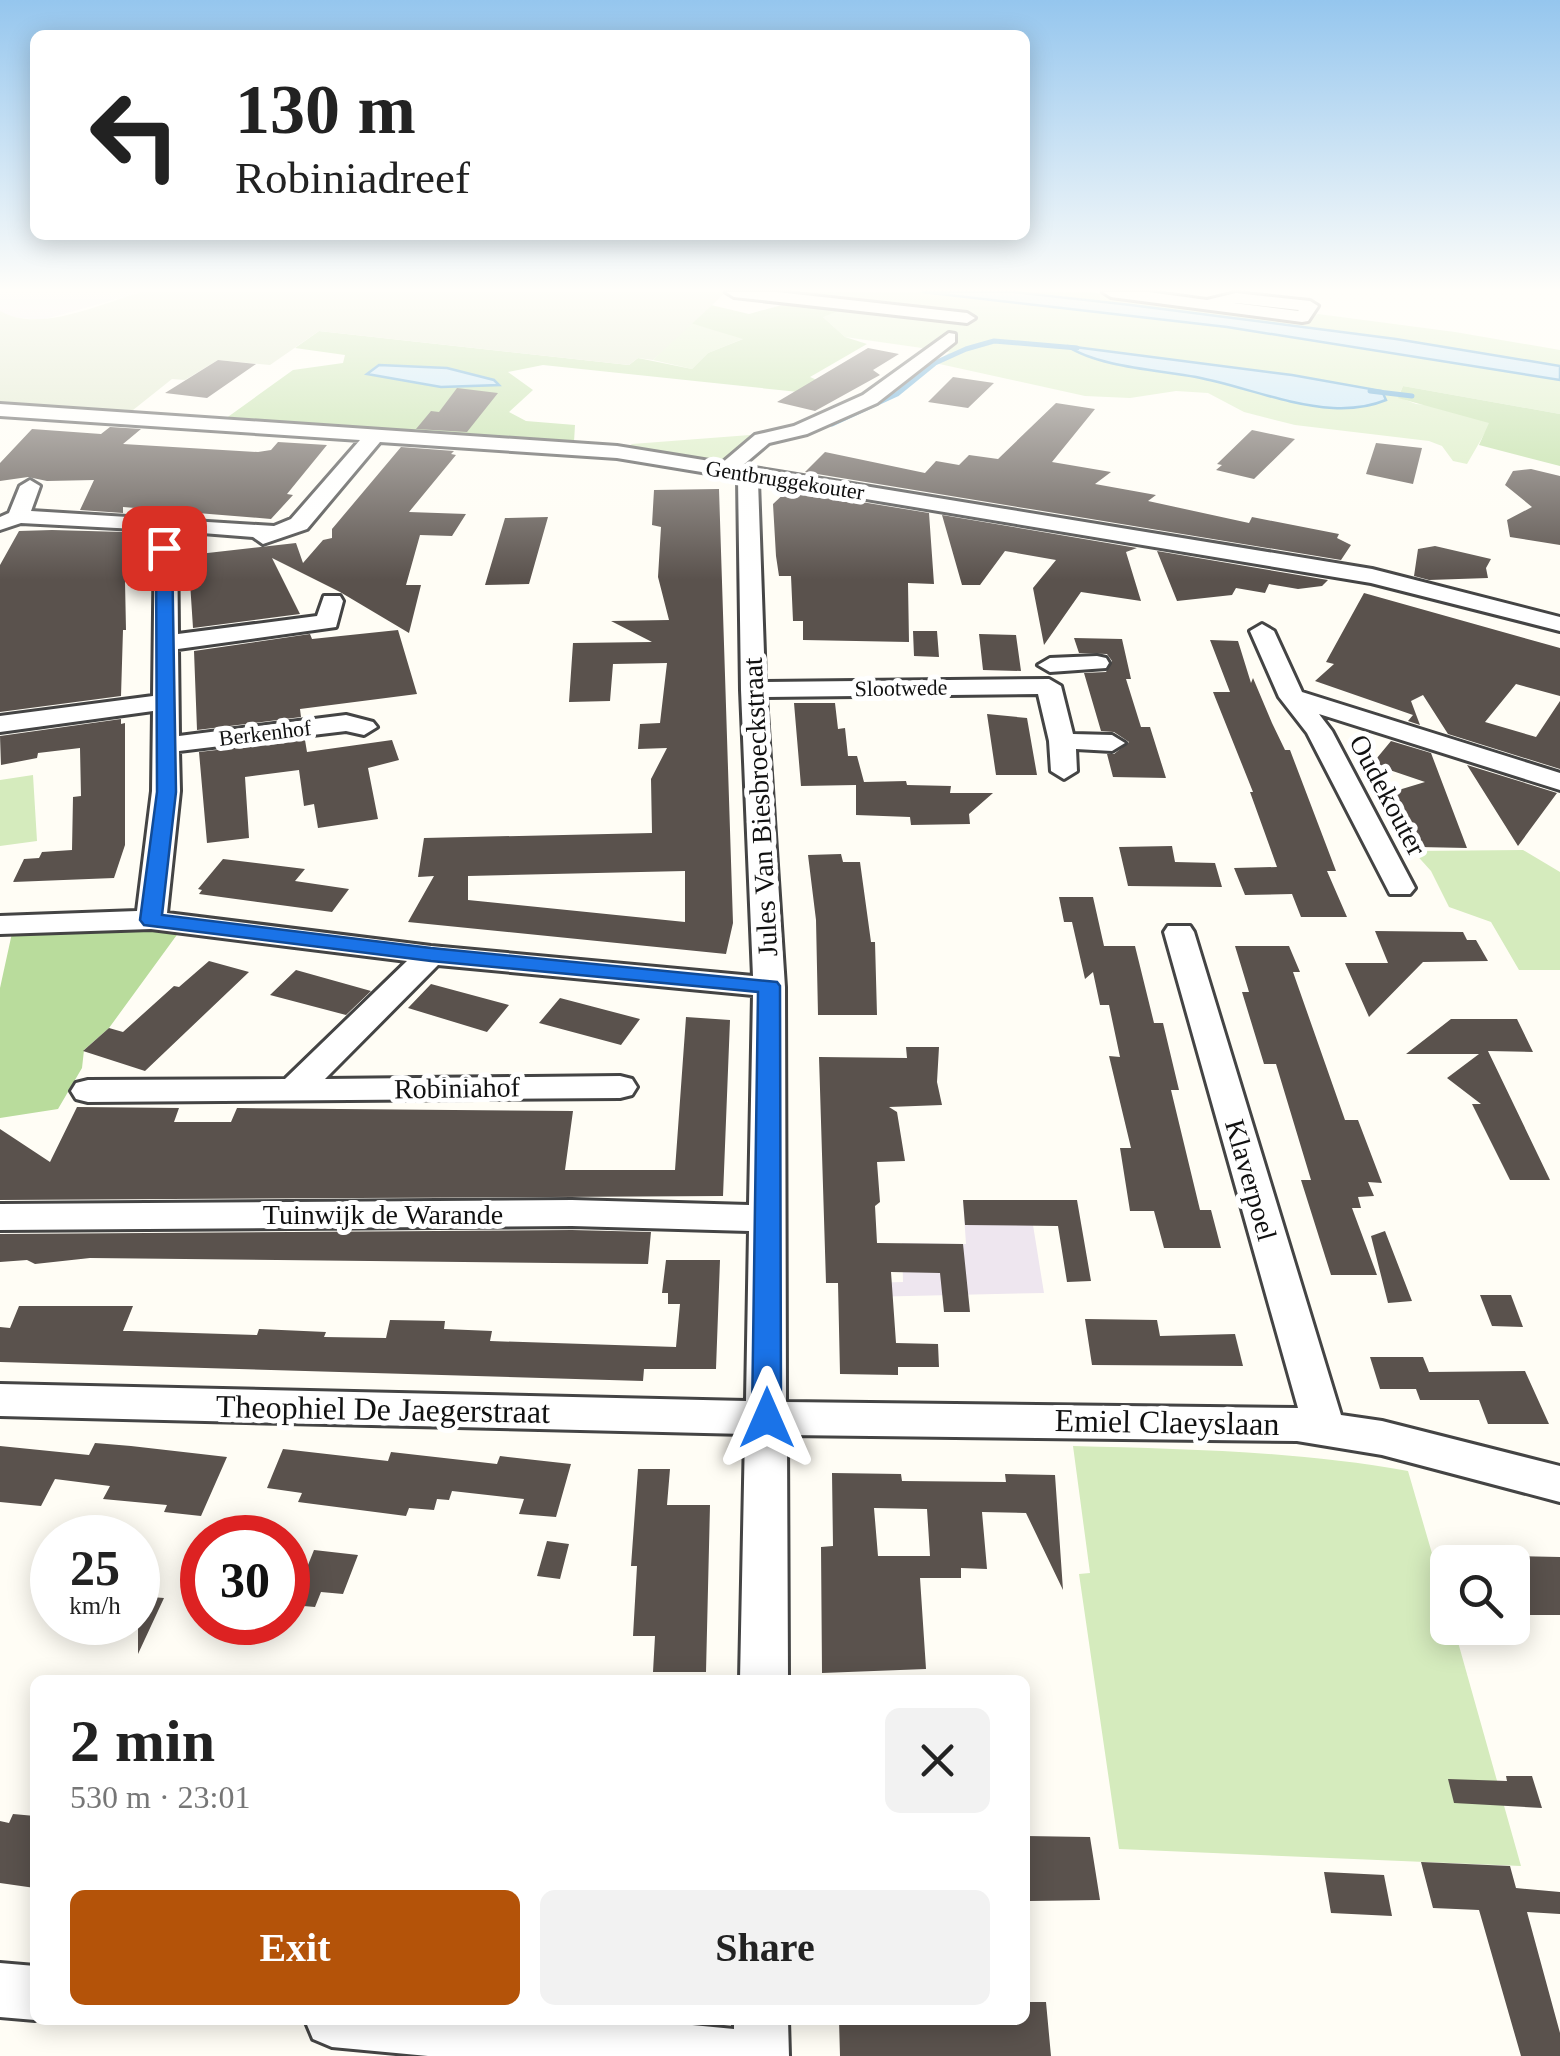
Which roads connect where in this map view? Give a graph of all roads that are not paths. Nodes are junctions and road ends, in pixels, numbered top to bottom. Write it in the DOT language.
graph roads {
  1 [pos="884,388"];
  2 [pos="0,410"];
  3 [pos="375,435"];
  4 [pos="737,472"];
  5 [pos="30,486"];
  6 [pos="9,521"];
  7 [pos="165,537"];
  8 [pos="332,600"];
  9 [pos="1560,624"];
  10 [pos="1262,631"];
  11 [pos="166,643"];
  12 [pos="1097,663"];
  13 [pos="1048,667"];
  14 [pos="753,690"];
  15 [pos="1292,697"];
  16 [pos="164,702"];
  17 [pos="1372,723"];
  18 [pos="0,724"];
  19 [pos="364,726"];
  20 [pos="1318,732"];
  21 [pos="1062,741"];
  22 [pos="1112,743"];
  23 [pos="167,745"];
  24 [pos="1064,770"];
  25 [pos="1560,782"];
  26 [pos="1400,888"];
  27 [pos="151,920"];
  28 [pos="0,925"];
  29 [pos="1178,932"];
  30 [pos="431,955"];
  31 [pos="769,986"];
  32 [pos="620,1086"];
  33 [pos="294,1090"];
  34 [pos="88,1091"];
  35 [pos="0,1218"];
  36 [pos="766,1218"];
  37 [pos="0,1400"];
  38 [pos="767,1418"];
  39 [pos="1324,1428"];
  40 [pos="1560,1484"];
  41 [pos="764,1675"];
  42 [pos="0,1990"];
  43 [pos="30,1993"];
  44 [pos="388,2025"];
  45 [pos="761,2025"];
  46 [pos="733,2056"];
  47 [pos="761,2056"];
  1 -- 4 [label="street"];
  2 -- 3 [label="street, Gentbruggekouter"];
  3 -- 4 [label="street, Gentbruggekouter"];
  3 -- 7 [label="street"];
  4 -- 9 [label="street, Gentbruggekouter"];
  4 -- 14 [label="street, Jules Van Biesbroeckstraat"];
  5 -- 6 [label="street"];
  6 -- 7 [label="street"];
  7 -- 11 [label="street"];
  8 -- 11 [label="street"];
  10 -- 15 [label="street, Oudekouter"];
  11 -- 16 [label="street"];
  12 -- 13 [label="street, Slootwede"];
  13 -- 14 [label="street, Slootwede"];
  13 -- 21 [label="street"];
  14 -- 31 [label="street, Jules Van Biesbroeckstraat"];
  15 -- 17 [label="street, Oudekouter"];
  15 -- 20 [label="street, Oudekouter"];
  16 -- 18 [label="street"];
  16 -- 23 [label="street"];
  17 -- 20 [label="street, Oudekouter"];
  17 -- 25 [label="street, Oudekouter"];
  19 -- 23 [label="street, Berkenhof"];
  20 -- 26 [label="street, Oudekouter"];
  21 -- 22 [label="street"];
  21 -- 24 [label="street"];
  23 -- 27 [label="street"];
  27 -- 28 [label="street"];
  27 -- 30 [label="street"];
  29 -- 39 [label="street, Klaverpoel"];
  30 -- 31 [label="street"];
  30 -- 33 [label="street"];
  31 -- 36 [label="street, Jules Van Biesbroeckstraat"];
  32 -- 33 [label="street, Robiniahof"];
  33 -- 34 [label="street, Robiniahof"];
  35 -- 36 [label="street, Tuinwijk de Warande"];
  36 -- 38 [label="street, Jules Van Biesbroeckstraat"];
  37 -- 38 [label="street, Theophiel De Jaegerstraat"];
  38 -- 39 [label="street, Emiel Claeyslaan"];
  38 -- 41 [label="street, Jules Van Biesbroeckstraat"];
  39 -- 40 [label="street, Emiel Claeyslaan"];
  42 -- 43 [label="street"];
  44 -- 46 [label="street"];
  45 -- 47 [label="street"];
}
